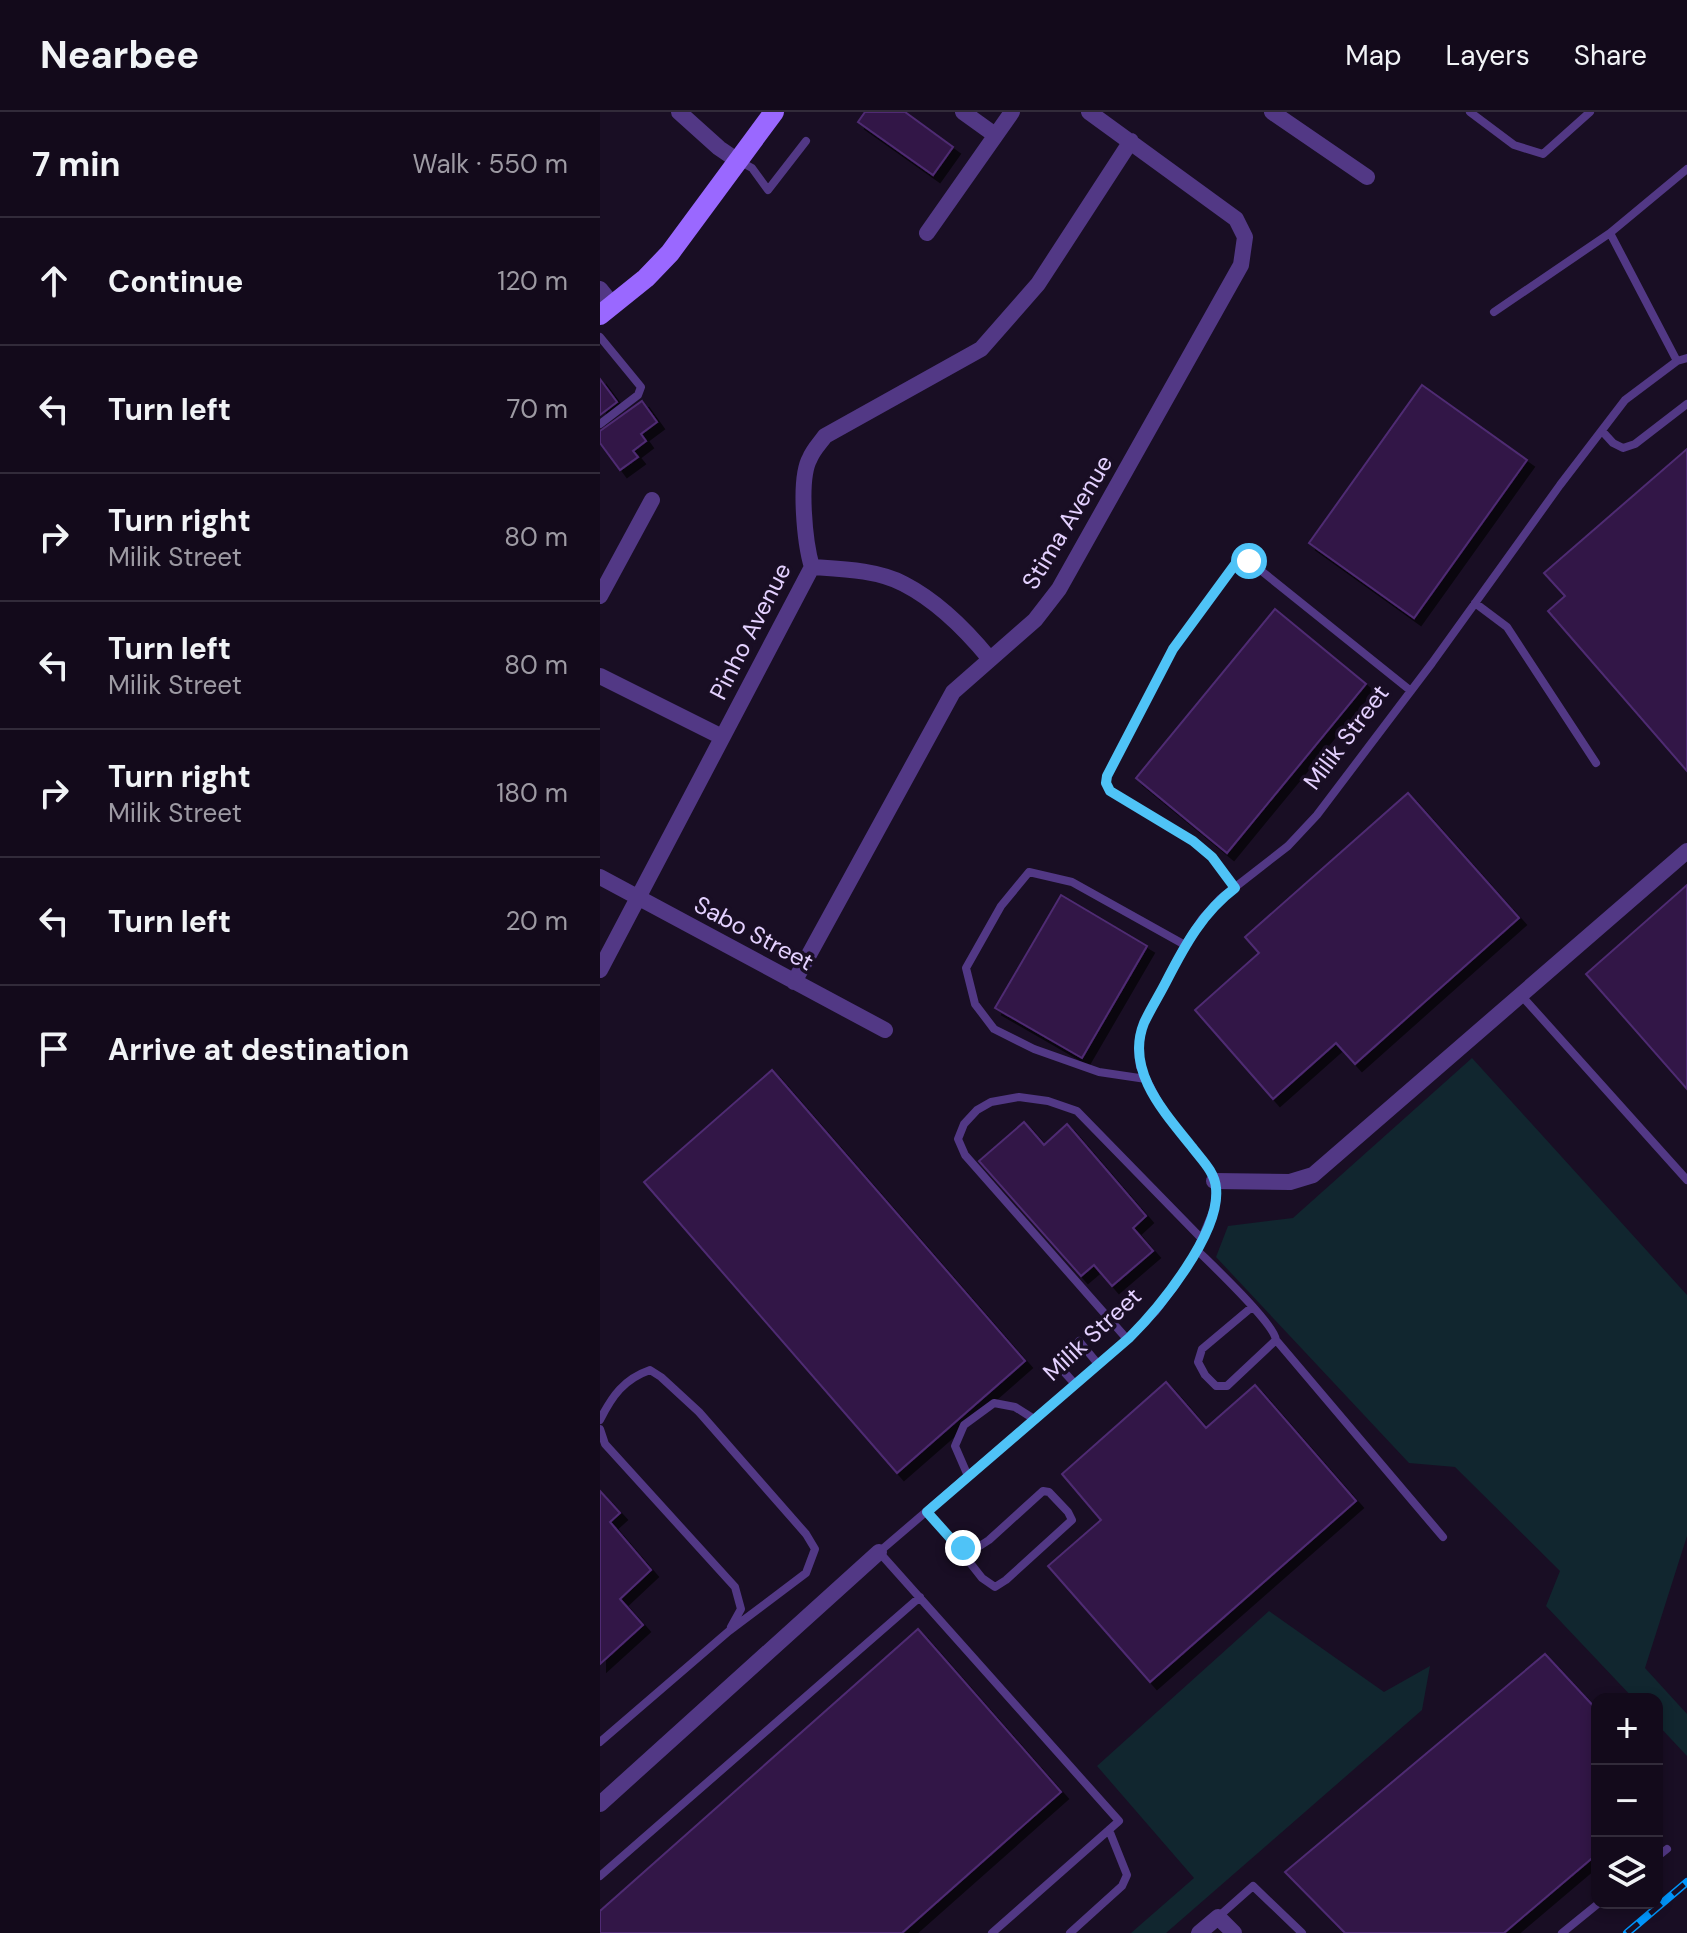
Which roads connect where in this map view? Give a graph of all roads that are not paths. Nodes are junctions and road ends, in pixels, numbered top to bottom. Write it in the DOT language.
graph roads {
  1 [pos="679,112"];
  2 [pos="774,112"];
  3 [pos="963,112"];
  4 [pos="1012,112"];
  5 [pos="1089,112"];
  6 [pos="1272,112"];
  7 [pos="1470,112"];
  8 [pos="1590,112"];
  9 [pos="995,135"];
  10 [pos="806,141"];
  11 [pos="1131,141"];
  12 [pos="738,161"];
  13 [pos="1687,169"];
  14 [pos="1367,177"];
  15 [pos="927,233"];
  16 [pos="1610,233"];
  17 [pos="604,303"];
  18 [pos="1494,312"];
  19 [pos="600,337"];
  20 [pos="1687,358"];
  21 [pos="1677,361"];
  22 [pos="1687,404"];
  23 [pos="600,424"];
  24 [pos="1602,431"];
  25 [pos="652,500"];
  26 [pos="812,567"];
  27 [pos="600,596"];
  28 [pos="1475,603"];
  29 [pos="989,658"];
  30 [pos="600,676"];
  31 [pos="1411,691"];
  32 [pos="722,737"];
  33 [pos="1596,763"];
  34 [pos="1687,851"];
  35 [pos="600,877"];
  36 [pos="1235,888"];
  37 [pos="638,898"];
  38 [pos="1185,945"];
  39 [pos="600,970"];
  40 [pos="794,982"];
  41 [pos="1520,994"];
  42 [pos="885,1030"];
  43 [pos="1146,1079"];
  44 [pos="1687,1180"];
  45 [pos="1214,1181"];
  46 [pos="1202,1239"];
  47 [pos="1197,1250"];
  48 [pos="1252,1307"];
  49 [pos="1127,1339"];
  50 [pos="1276,1340"];
  51 [pos="1079,1341"];
  52 [pos="1056,1363"];
  53 [pos="1098,1364"];
  54 [pos="1075,1384"];
  55 [pos="1034,1419"];
  56 [pos="600,1420"];
  57 [pos="600,1429"];
  58 [pos="968,1476"];
  59 [pos="927,1512"];
  60 [pos="1443,1537"];
  61 [pos="952,1540"];
  62 [pos="879,1552"];
  63 [pos="920,1597"];
  64 [pos="729,1631"];
  65 [pos="600,1742"];
  66 [pos="600,1804"];
  67 [pos="1109,1830"];
  68 [pos="1667,1849"];
  69 [pos="1663,1852"];
  70 [pos="600,1876"];
  71 [pos="1592,1909"];
  72 [pos="1218,1917"];
  73 [pos="992,1933"];
  74 [pos="1070,1933"];
  75 [pos="1199,1933"];
  76 [pos="1234,1933"];
  77 [pos="1302,1933"];
  78 [pos="1562,1933"];
  1 -- 12 [label="street"];
  2 -- 12 [label="main road"];
  3 -- 9 [label="street"];
  4 -- 9 [label="street"];
  5 -- 11 [label="street, Stima Avenue"];
  6 -- 14 [label="street"];
  7 -- 8 [label="lane"];
  9 -- 15 [label="street"];
  10 -- 12 [label="lane"];
  11 -- 26 [label="street, Pinho Avenue"];
  11 -- 29 [label="street, Stima Avenue"];
  12 -- 17 [label="main road"];
  13 -- 16 [label="lane"];
  16 -- 18 [label="lane"];
  16 -- 21 [label="lane"];
  19 -- 23 [label="lane"];
  20 -- 21 [label="lane, Milik Street"];
  21 -- 24 [label="lane, Milik Street"];
  22 -- 24 [label="lane"];
  24 -- 28 [label="lane, Milik Street"];
  25 -- 27 [label="street"];
  26 -- 29 [label="street"];
  26 -- 32 [label="street, Pinho Avenue"];
  28 -- 31 [label="lane, Milik Street"];
  28 -- 33 [label="lane"];
  29 -- 40 [label="street, Stima Avenue"];
  30 -- 32 [label="street"];
  31 -- 36 [label="lane, Milik Street"];
  31 -- 36 [label="lane"];
  32 -- 37 [label="street, Pinho Avenue"];
  34 -- 41 [label="street"];
  35 -- 37 [label="street, Sabo Street"];
  36 -- 38 [label="lane, Milik Street"];
  37 -- 39 [label="street, Pinho Avenue"];
  37 -- 40 [label="street, Sabo Street"];
  38 -- 43 [label="lane, Milik Street"];
  38 -- 43 [label="lane"];
  40 -- 42 [label="street, Sabo Street"];
  41 -- 44 [label="lane"];
  41 -- 45 [label="street"];
  43 -- 45 [label="lane, Milik Street"];
  45 -- 46 [label="lane, Milik Street"];
  46 -- 47 [label="lane, Milik Street"];
  46 -- 49 [label="lane"];
  47 -- 48 [label="lane"];
  47 -- 49 [label="lane, Milik Street"];
  48 -- 50 [label="lane"];
  48 -- 50 [label="lane"];
  49 -- 53 [label="lane, Milik Street"];
  50 -- 60 [label="lane"];
  51 -- 53 [label="lane"];
  52 -- 54 [label="lane"];
  53 -- 54 [label="lane, Milik Street"];
  54 -- 55 [label="lane, Milik Street"];
  55 -- 58 [label="lane, Milik Street"];
  55 -- 58 [label="lane"];
  56 -- 64 [label="lane"];
  57 -- 64 [label="lane"];
  58 -- 59 [label="lane, Milik Street"];
  59 -- 61 [label="lane"];
  59 -- 62 [label="lane, Milik Street"];
  61 -- 61 [label="lane"];
  62 -- 63 [label="lane"];
  62 -- 66 [label="street, Milik Street"];
  63 -- 67 [label="lane"];
  63 -- 70 [label="lane"];
  64 -- 65 [label="lane"];
  67 -- 73 [label="lane"];
  67 -- 74 [label="lane"];
  68 -- 69 [label="lane"];
  71 -- 78 [label="lane"];
  72 -- 75 [label="street"];
  72 -- 76 [label="street"];
  72 -- 77 [label="lane"];
}
